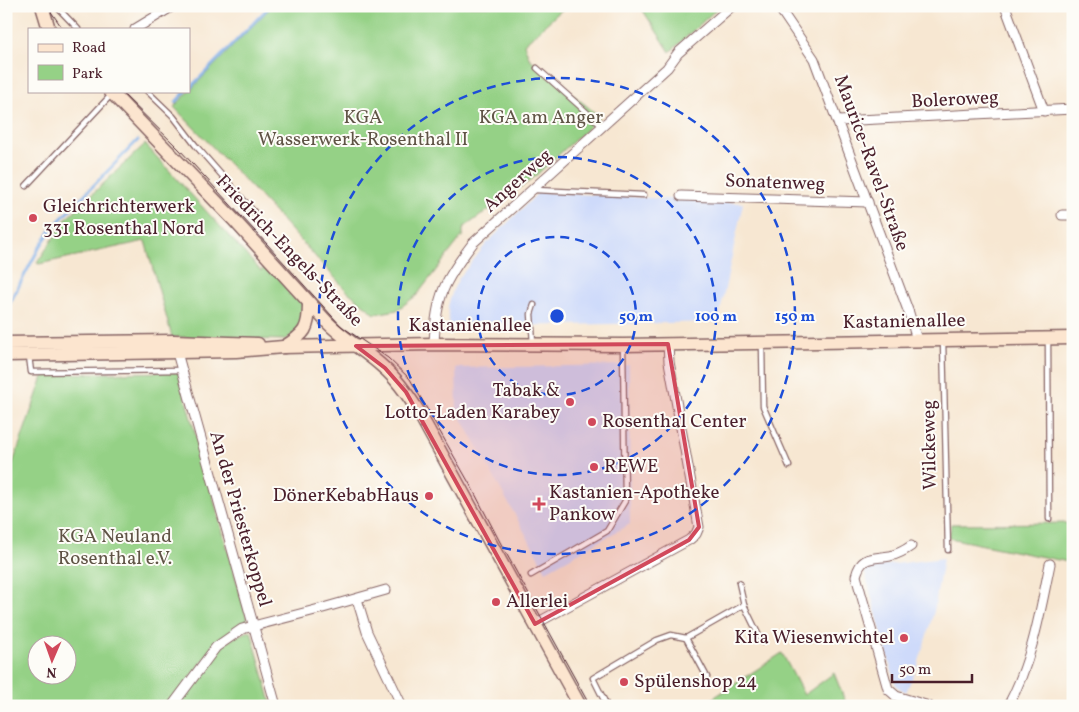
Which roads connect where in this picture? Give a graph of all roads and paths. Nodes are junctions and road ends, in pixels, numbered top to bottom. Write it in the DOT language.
graph roads {
  1 [pos="42,6"];
  2 [pos="56,6"];
  3 [pos="173,6"];
  4 [pos="732,6"];
  5 [pos="778,6"];
  6 [pos="1005,6"];
  7 [pos="49,28"];
  8 [pos="77,28"];
  9 [pos="137,28"];
  10 [pos="536,68"];
  11 [pos="148,92"];
  12 [pos="111,93"];
  13 [pos="1073,109"];
  14 [pos="1044,111"];
  15 [pos="839,121"];
  16 [pos="602,127"];
  17 [pos="26,186"];
  18 [pos="533,190"];
  19 [pos="644,195"];
  20 [pos="681,196"];
  21 [pos="868,202"];
  22 [pos="255,213"];
  23 [pos="1062,215"];
  24 [pos="1073,215"];
  25 [pos="309,304"];
  26 [pos="534,305"];
  27 [pos="1048,338"];
  28 [pos="1073,338"];
  29 [pos="917,340"];
  30 [pos="943,340"];
  31 [pos="6,343"];
  32 [pos="762,343"];
  33 [pos="434,344"];
  34 [pos="668,344"];
  35 [pos="533,345"];
  36 [pos="623,345"];
  37 [pos="175,346"];
  38 [pos="356,346"];
  39 [pos="282,347"];
  40 [pos="6,354"];
  41 [pos="28,354"];
  42 [pos="181,370"];
  43 [pos="789,466"];
  44 [pos="1048,518"];
  45 [pos="911,546"];
  46 [pos="948,550"];
  47 [pos="1050,564"];
  48 [pos="531,575"];
  49 [pos="739,583"];
  50 [pos="386,590"];
  51 [pos="357,599"];
  52 [pos="744,605"];
  53 [pos="535,624"];
  54 [pos="254,627"];
  55 [pos="686,638"];
  56 [pos="762,642"];
  57 [pos="707,677"];
  58 [pos="172,706"];
  59 [pos="276,706"];
  60 [pos="402,706"];
  61 [pos="580,706"];
  62 [pos="607,706"];
  63 [pos="929,706"];
  64 [pos="1008,706"];
  1 -- 7 [label="street"];
  2 -- 8 [label="lane"];
  3 -- 9 [label="street"];
  4 -- 16 [label="street, Angerweg"];
  5 -- 15 [label="street, Maurice-Ravel-Straße"];
  6 -- 14 [label="street"];
  10 -- 16 [label="lane"];
  11 -- 22 [label="lane"];
  12 -- 17 [label="lane"];
  12 -- 25 [label="street, Friedrich-Engels-Straße"];
  13 -- 14 [label="street, Boleroweg"];
  14 -- 15 [label="street, Boleroweg"];
  15 -- 21 [label="street, Maurice-Ravel-Straße"];
  16 -- 18 [label="street, Angerweg"];
  18 -- 19 [label="lane"];
  18 -- 33 [label="street, Angerweg"];
  20 -- 21 [label="street, Sonatenweg"];
  21 -- 29 [label="street, Maurice-Ravel-Straße"];
  23 -- 24 [label="street"];
  25 -- 38 [label="street, Friedrich-Engels-Straße"];
  25 -- 39 [label="street"];
  26 -- 35 [label="lane"];
  27 -- 28 [label="street, Kastanienallee"];
  27 -- 30 [label="street, Kastanienallee"];
  27 -- 44 [label="lane"];
  29 -- 30 [label="street, Kastanienallee"];
  29 -- 32 [label="street, Kastanienallee"];
  30 -- 46 [label="lane, Wilckeweg"];
  31 -- 37 [label="street, Kastanienallee"];
  32 -- 34 [label="street, Kastanienallee"];
  32 -- 43 [label="lane"];
  33 -- 35 [label="street, Kastanienallee"];
  33 -- 38 [label="street, Kastanienallee"];
  34 -- 36 [label="street, Kastanienallee"];
  34 -- 53 [label="street"];
  35 -- 36 [label="street, Kastanienallee"];
  36 -- 48 [label="lane"];
  37 -- 39 [label="street, Kastanienallee"];
  37 -- 41 [label="street, Kastanienallee"];
  37 -- 42 [label="street, An der Priesterkoppel"];
  38 -- 39 [label="street, Kastanienallee"];
  38 -- 53 [label="street, Friedrich-Engels-Straße"];
  40 -- 41 [label="street, Kastanienallee"];
  41 -- 42 [label="lane"];
  42 -- 54 [label="street, An der Priesterkoppel"];
  45 -- 63 [label="street"];
  47 -- 64 [label="street"];
  49 -- 52 [label="lane"];
  50 -- 51 [label="street"];
  51 -- 54 [label="street"];
  51 -- 60 [label="street"];
  52 -- 55 [label="lane"];
  52 -- 56 [label="lane"];
  53 -- 61 [label="street, Friedrich-Engels-Straße"];
  54 -- 58 [label="street"];
  54 -- 59 [label="street, An der Priesterkoppel"];
  55 -- 57 [label="lane"];
  55 -- 62 [label="lane"];
}
